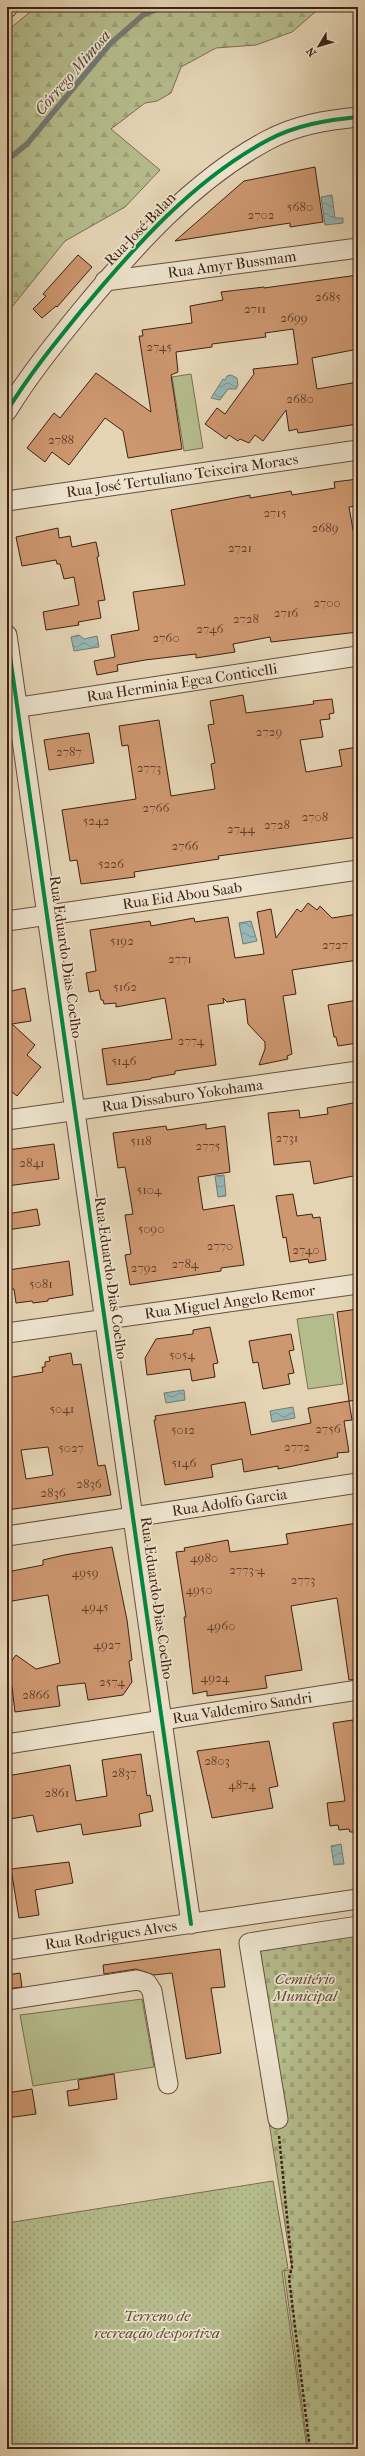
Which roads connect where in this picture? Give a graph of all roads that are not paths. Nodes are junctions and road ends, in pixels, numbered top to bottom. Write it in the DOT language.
graph roads {
  1 [pos="358,117"];
  2 [pos="358,248"];
  3 [pos="105,281"];
  4 [pos="7,411"];
  5 [pos="358,450"];
  6 [pos="7,501"];
  7 [pos="7,635"];
  8 [pos="358,656"];
  9 [pos="12,708"];
  10 [pos="358,870"];
  11 [pos="48,915"];
  12 [pos="7,921"];
  13 [pos="358,1071"];
  14 [pos="75,1110"];
  15 [pos="7,1120"];
  16 [pos="358,1284"];
  17 [pos="105,1320"];
  18 [pos="7,1333"];
  19 [pos="358,1483"];
  20 [pos="133,1517"];
  21 [pos="7,1536"];
  22 [pos="358,1690"];
  23 [pos="162,1719"];
  24 [pos="7,1744"];
  25 [pos="358,1899"];
  26 [pos="191,1924"];
  27 [pos="358,1926"];
  28 [pos="7,1950"];
  29 [pos="7,2000"];
  30 [pos="168,2084"];
  31 [pos="278,2119"];
  1 -- 3 [label="street, Rua José Balan"];
  2 -- 3 [label="street, Rua Amyr Bussmam"];
  3 -- 4 [label="street, Rua José Balan"];
  5 -- 6 [label="street, Rua José Tertuliano Teixeira Moraes"];
  7 -- 9 [label="street, Rua Eduardo Dias Coelho"];
  8 -- 9 [label="street, Rua Herminia Egea Conticelli"];
  9 -- 11 [label="street, Rua Eduardo Dias Coelho"];
  10 -- 11 [label="street, Rua Eid Abou Saab"];
  11 -- 12 [label="street, Rua Eid Abou Saab"];
  11 -- 14 [label="street, Rua Eduardo Dias Coelho"];
  13 -- 14 [label="street, Rua Dissaburo Yokohama"];
  14 -- 15 [label="street, Rua Dissaburo Yokohama"];
  14 -- 17 [label="street, Rua Eduardo Dias Coelho"];
  16 -- 17 [label="street, Rua Miguel Angelo Remor"];
  17 -- 18 [label="street, Rua Miguel Angelo Remor"];
  17 -- 20 [label="street, Rua Eduardo Dias Coelho"];
  19 -- 20 [label="street, Rua Adolfo Garcia"];
  20 -- 21 [label="street, Rua Adolfo Garcia"];
  20 -- 23 [label="street, Rua Eduardo Dias Coelho"];
  22 -- 23 [label="street, Rua Valdemiro Sandri"];
  23 -- 24 [label="street, Rua Valdemiro Sandri"];
  23 -- 26 [label="street, Rua Eduardo Dias Coelho"];
  25 -- 26 [label="street, Rua Rodrigues Alves"];
  26 -- 28 [label="street, Rua Rodrigues Alves"];
  27 -- 31 [label="street"];
  29 -- 30 [label="street"];
}
